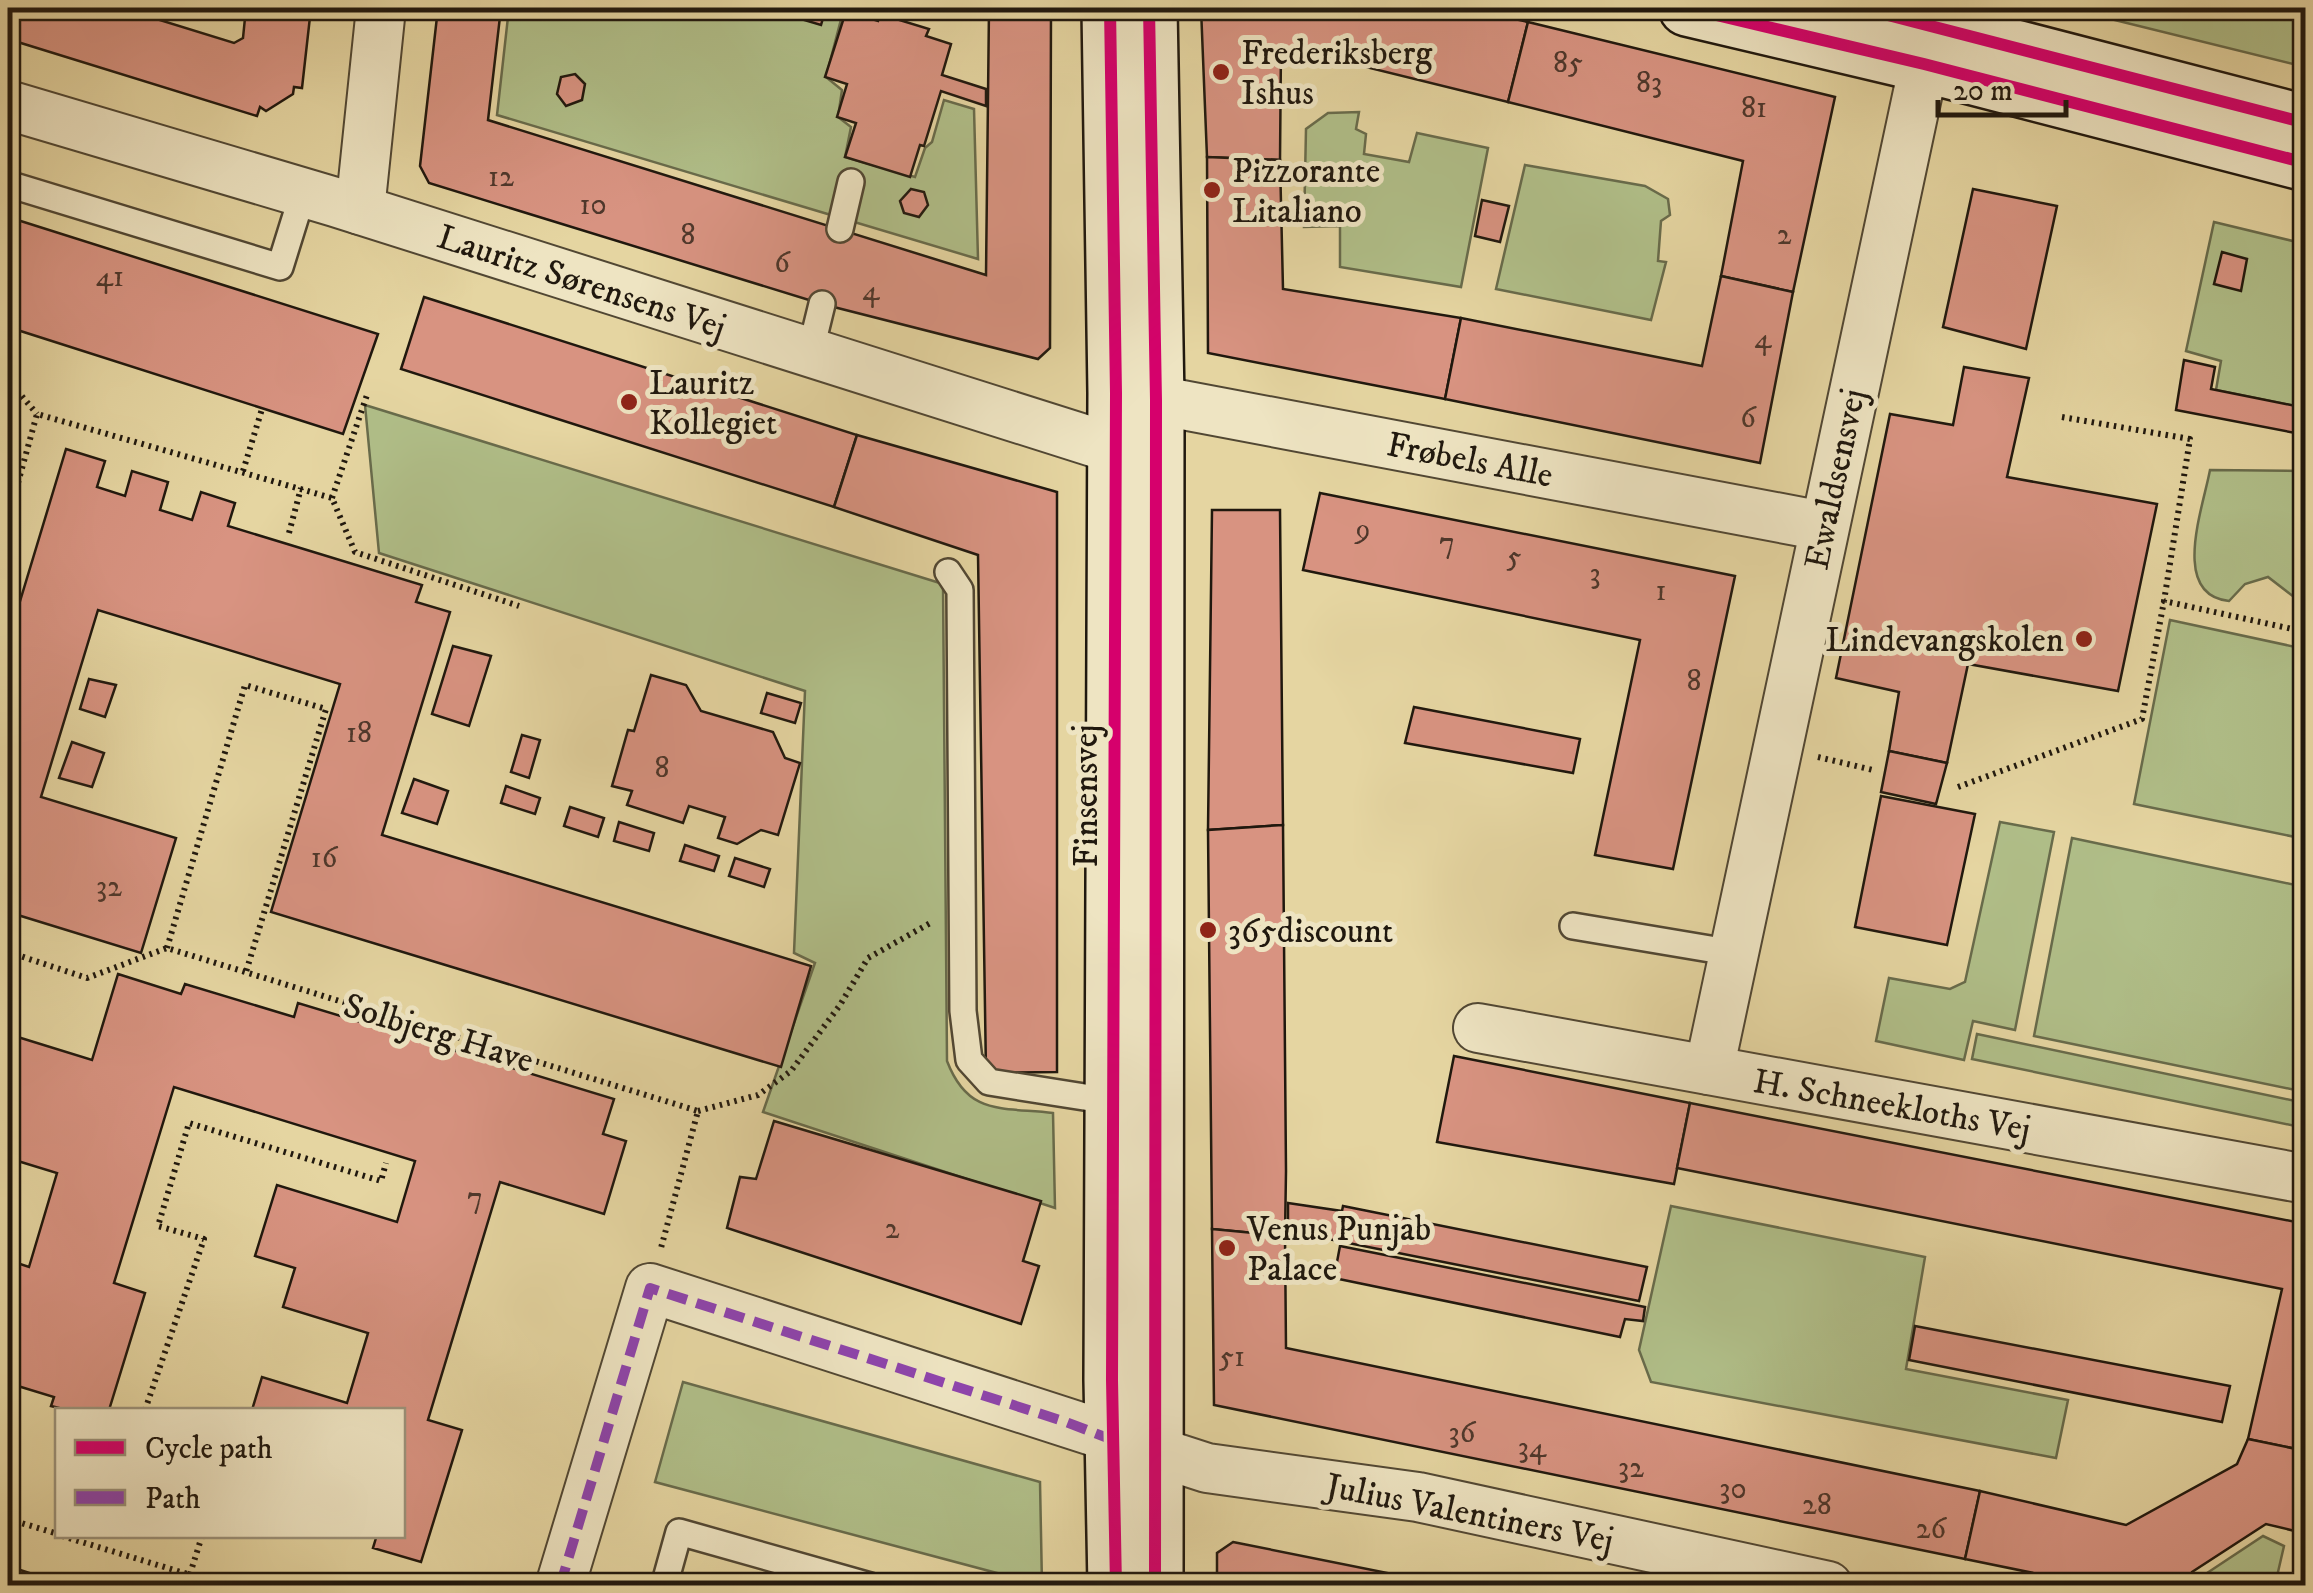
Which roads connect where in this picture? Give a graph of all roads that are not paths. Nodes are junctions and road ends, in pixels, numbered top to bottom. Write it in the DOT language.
graph roads {
  1 [pos="381,8"];
  2 [pos="1110,8"];
  3 [pos="1149,8"];
  4 [pos="1686,8"];
  5 [pos="1861,8"];
  6 [pos="1927,45"];
  7 [pos="8,105"];
  8 [pos="2306,124"];
  9 [pos="2306,163"];
  10 [pos="851,182"];
  11 [pos="8,184"];
  12 [pos="303,192"];
  13 [pos="360,210"];
  14 [pos="840,230"];
  15 [pos="822,304"];
  16 [pos="810,353"];
  17 [pos="1136,396"];
  18 [pos="1136,456"];
  19 [pos="1823,526"];
  20 [pos="948,572"];
  21 [pos="1573,926"];
  22 [pos="1734,953"];
  23 [pos="1478,1028"];
  24 [pos="1709,1070"];
  25 [pos="1136,1102"];
  26 [pos="2306,1179"];
  27 [pos="1133,1446"];
  28 [pos="560,1586"];
  29 [pos="664,1586"];
  30 [pos="870,1586"];
  31 [pos="1116,1586"];
  32 [pos="1155,1586"];
  33 [pos="1828,1586"];
  1 -- 13 [label="street"];
  2 -- 17 [label="street, Finsensvej"];
  3 -- 17 [label="street, Finsensvej"];
  4 -- 6 [label="street"];
  5 -- 6 [label="street"];
  6 -- 8 [label="street"];
  6 -- 9 [label="street"];
  6 -- 19 [label="street, Ewaldsensvej"];
  7 -- 12 [label="street, Lauritz Sørensens Vej"];
  10 -- 14 [label="lane"];
  11 -- 12 [label="lane"];
  12 -- 13 [label="street, Lauritz Sørensens Vej"];
  13 -- 16 [label="street, Lauritz Sørensens Vej"];
  15 -- 16 [label="lane"];
  16 -- 18 [label="street, Lauritz Sørensens Vej"];
  17 -- 18 [label="street, Finsensvej"];
  17 -- 19 [label="street, Frøbels Alle"];
  18 -- 25 [label="street, Finsensvej"];
  19 -- 22 [label="street, Ewaldsensvej"];
  20 -- 25 [label="lane"];
  21 -- 22 [label="lane"];
  22 -- 24 [label="street, Ewaldsensvej"];
  23 -- 24 [label="street, H. Schneekloths Vej"];
  24 -- 26 [label="street, H. Schneekloths Vej"];
  25 -- 27 [label="street, Finsensvej"];
  27 -- 28 [label="street"];
  27 -- 31 [label="street, Finsensvej"];
  27 -- 32 [label="street, Finsensvej"];
  27 -- 33 [label="street, Julius Valentiners Vej"];
  29 -- 30 [label="lane"];
}
